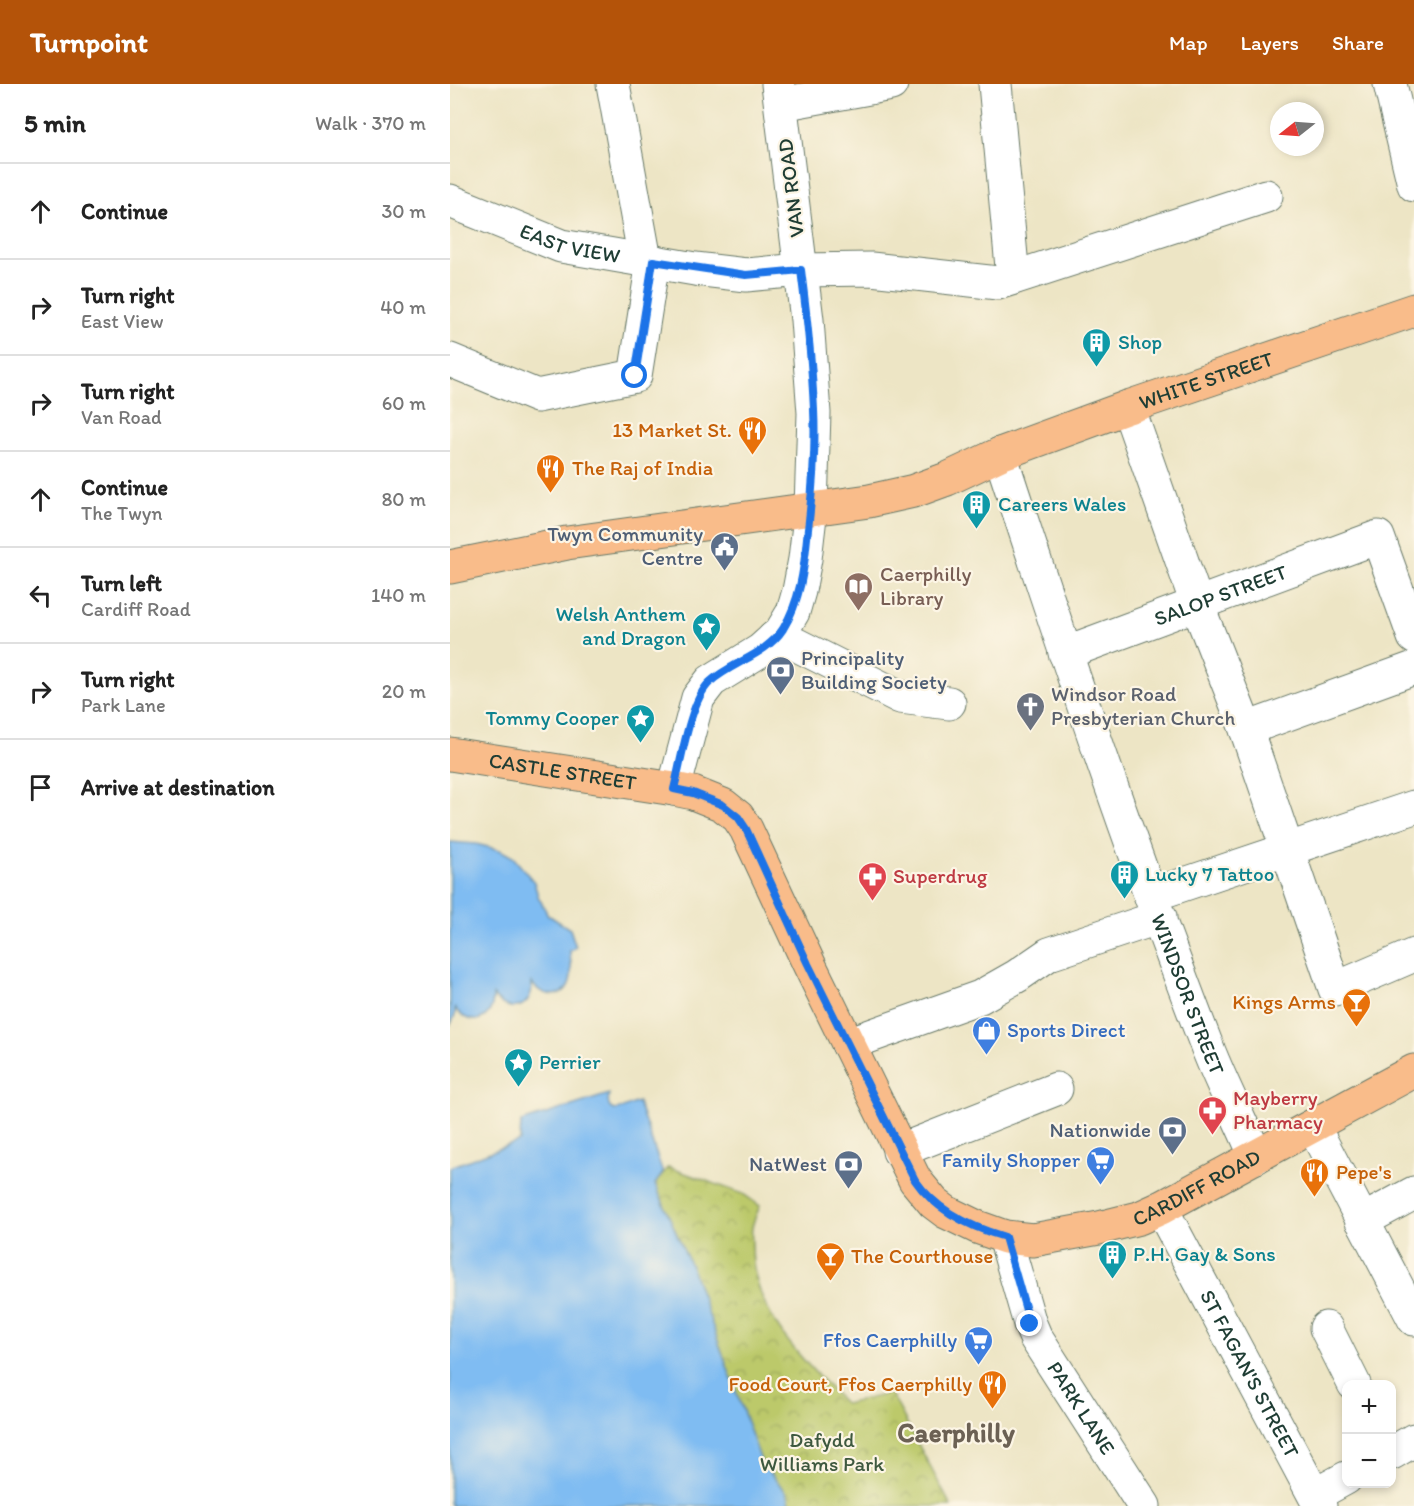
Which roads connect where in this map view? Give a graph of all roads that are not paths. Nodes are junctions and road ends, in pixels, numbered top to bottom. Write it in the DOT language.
graph roads {
  1 [pos="613,84"];
  2 [pos="891,84"];
  3 [pos="995,84"];
  4 [pos="1390,84"];
  5 [pos="779,94"];
  6 [pos="1414,185"];
  7 [pos="1266,196"];
  8 [pos="450,201"];
  9 [pos="649,261"];
  10 [pos="801,270"];
  11 [pos="1013,278"];
  12 [pos="1414,310"];
  13 [pos="450,360"];
  14 [pos="1128,406"];
  15 [pos="1000,454"];
  16 [pos="811,508"];
  17 [pos="450,567"];
  18 [pos="1197,604"];
  19 [pos="1414,637"];
  20 [pos="774,638"];
  21 [pos="1065,653"];
  22 [pos="1414,668"];
  23 [pos="948,703"];
  24 [pos="1246,729"];
  25 [pos="450,753"];
  26 [pos="674,789"];
  27 [pos="1414,807"];
  28 [pos="1288,850"];
  29 [pos="1156,906"];
  30 [pos="1414,955"];
  31 [pos="848,1044"];
  32 [pos="1414,1071"];
  33 [pos="1056,1089"];
  34 [pos="1313,1126"];
  35 [pos="899,1151"];
  36 [pos="1256,1157"];
  37 [pos="1414,1193"];
  38 [pos="1161,1208"];
  39 [pos="1356,1210"];
  40 [pos="1005,1237"];
  41 [pos="1414,1319"];
  42 [pos="1326,1328"];
  43 [pos="1352,1380"];
  44 [pos="1414,1440"];
  45 [pos="1396,1451"];
  46 [pos="1342,1482"];
  47 [pos="1318,1501"];
  48 [pos="1144,1506"];
  1 -- 9 [label="street"];
  2 -- 5 [label="street"];
  3 -- 11 [label="street"];
  4 -- 6 [label="street"];
  5 -- 10 [label="street, VAN ROAD"];
  7 -- 11 [label="street, EAST VIEW"];
  8 -- 9 [label="street, EAST VIEW"];
  9 -- 10 [label="street, EAST VIEW"];
  9 -- 13 [label="street"];
  10 -- 11 [label="street, EAST VIEW"];
  10 -- 16 [label="street, VAN ROAD"];
  12 -- 14 [label="main road, WHITE STREET"];
  14 -- 15 [label="main road, WHITE STREET"];
  14 -- 18 [label="street"];
  15 -- 16 [label="main road, WHITE STREET"];
  15 -- 21 [label="street, WINDSOR STREET"];
  16 -- 17 [label="main road, WHITE STREET"];
  16 -- 20 [label="street, VAN ROAD"];
  18 -- 19 [label="street, SALOP STREET"];
  18 -- 21 [label="street, SALOP STREET"];
  18 -- 24 [label="street"];
  20 -- 23 [label="street"];
  20 -- 26 [label="street, VAN ROAD"];
  21 -- 29 [label="street, WINDSOR STREET"];
  22 -- 24 [label="street"];
  24 -- 28 [label="street"];
  25 -- 26 [label="main road, CASTLE STREET"];
  26 -- 31 [label="main road, CARDIFF ROAD"];
  27 -- 28 [label="street"];
  28 -- 29 [label="street"];
  28 -- 30 [label="street"];
  29 -- 31 [label="street"];
  29 -- 36 [label="street, WINDSOR STREET"];
  31 -- 35 [label="main road, CARDIFF ROAD"];
  32 -- 34 [label="main road, CARDIFF ROAD"];
  33 -- 35 [label="street"];
  34 -- 36 [label="main road, CARDIFF ROAD"];
  34 -- 39 [label="street"];
  35 -- 40 [label="main road, CARDIFF ROAD"];
  36 -- 38 [label="main road, CARDIFF ROAD"];
  37 -- 39 [label="street"];
  38 -- 40 [label="main road, CARDIFF ROAD"];
  38 -- 47 [label="street, ST FAGAN'S STREET"];
  39 -- 41 [label="street"];
  40 -- 48 [label="street, PARK LANE"];
  42 -- 43 [label="street"];
  44 -- 45 [label="street"];
  46 -- 47 [label="street"];
}
